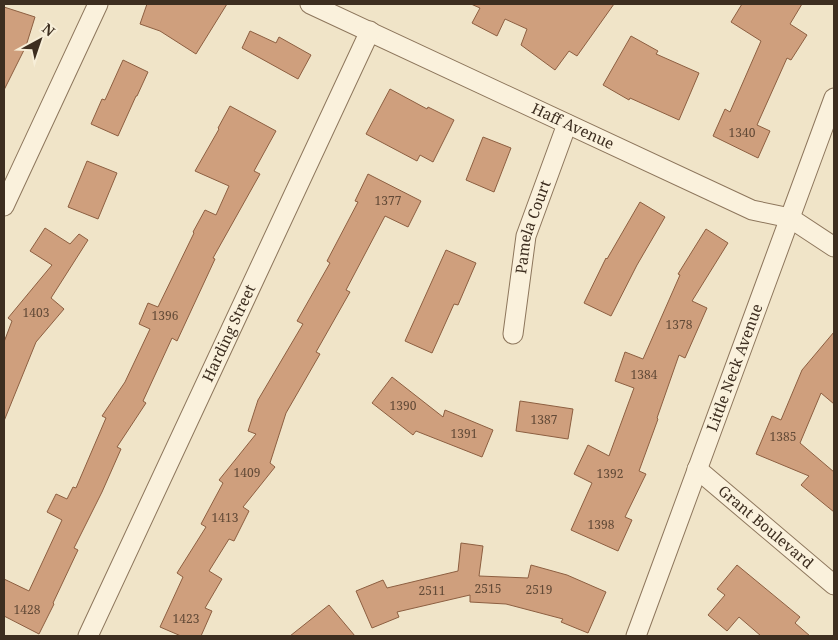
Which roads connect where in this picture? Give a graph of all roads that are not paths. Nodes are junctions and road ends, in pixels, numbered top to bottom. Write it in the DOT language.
graph roads {
  1 [pos="98,4"];
  2 [pos="310,4"];
  3 [pos="370,31"];
  4 [pos="834,98"];
  5 [pos="567,124"];
  6 [pos="4,206"];
  7 [pos="790,218"];
  8 [pos="834,247"];
  9 [pos="513,334"];
  10 [pos="697,469"];
  11 [pos="834,585"];
  12 [pos="88,636"];
  13 [pos="636,636"];
  1 -- 6 [label="street"];
  2 -- 3 [label="street, Haff Avenue"];
  3 -- 5 [label="street, Haff Avenue"];
  3 -- 12 [label="street, Harding Street"];
  4 -- 7 [label="street, Little Neck Avenue"];
  5 -- 7 [label="street, Haff Avenue"];
  5 -- 9 [label="street, Pamela Court"];
  7 -- 8 [label="street, Haff Avenue"];
  7 -- 10 [label="street, Little Neck Avenue"];
  10 -- 11 [label="street, Grant Boulevard"];
  10 -- 13 [label="street, Little Neck Avenue"];
}
